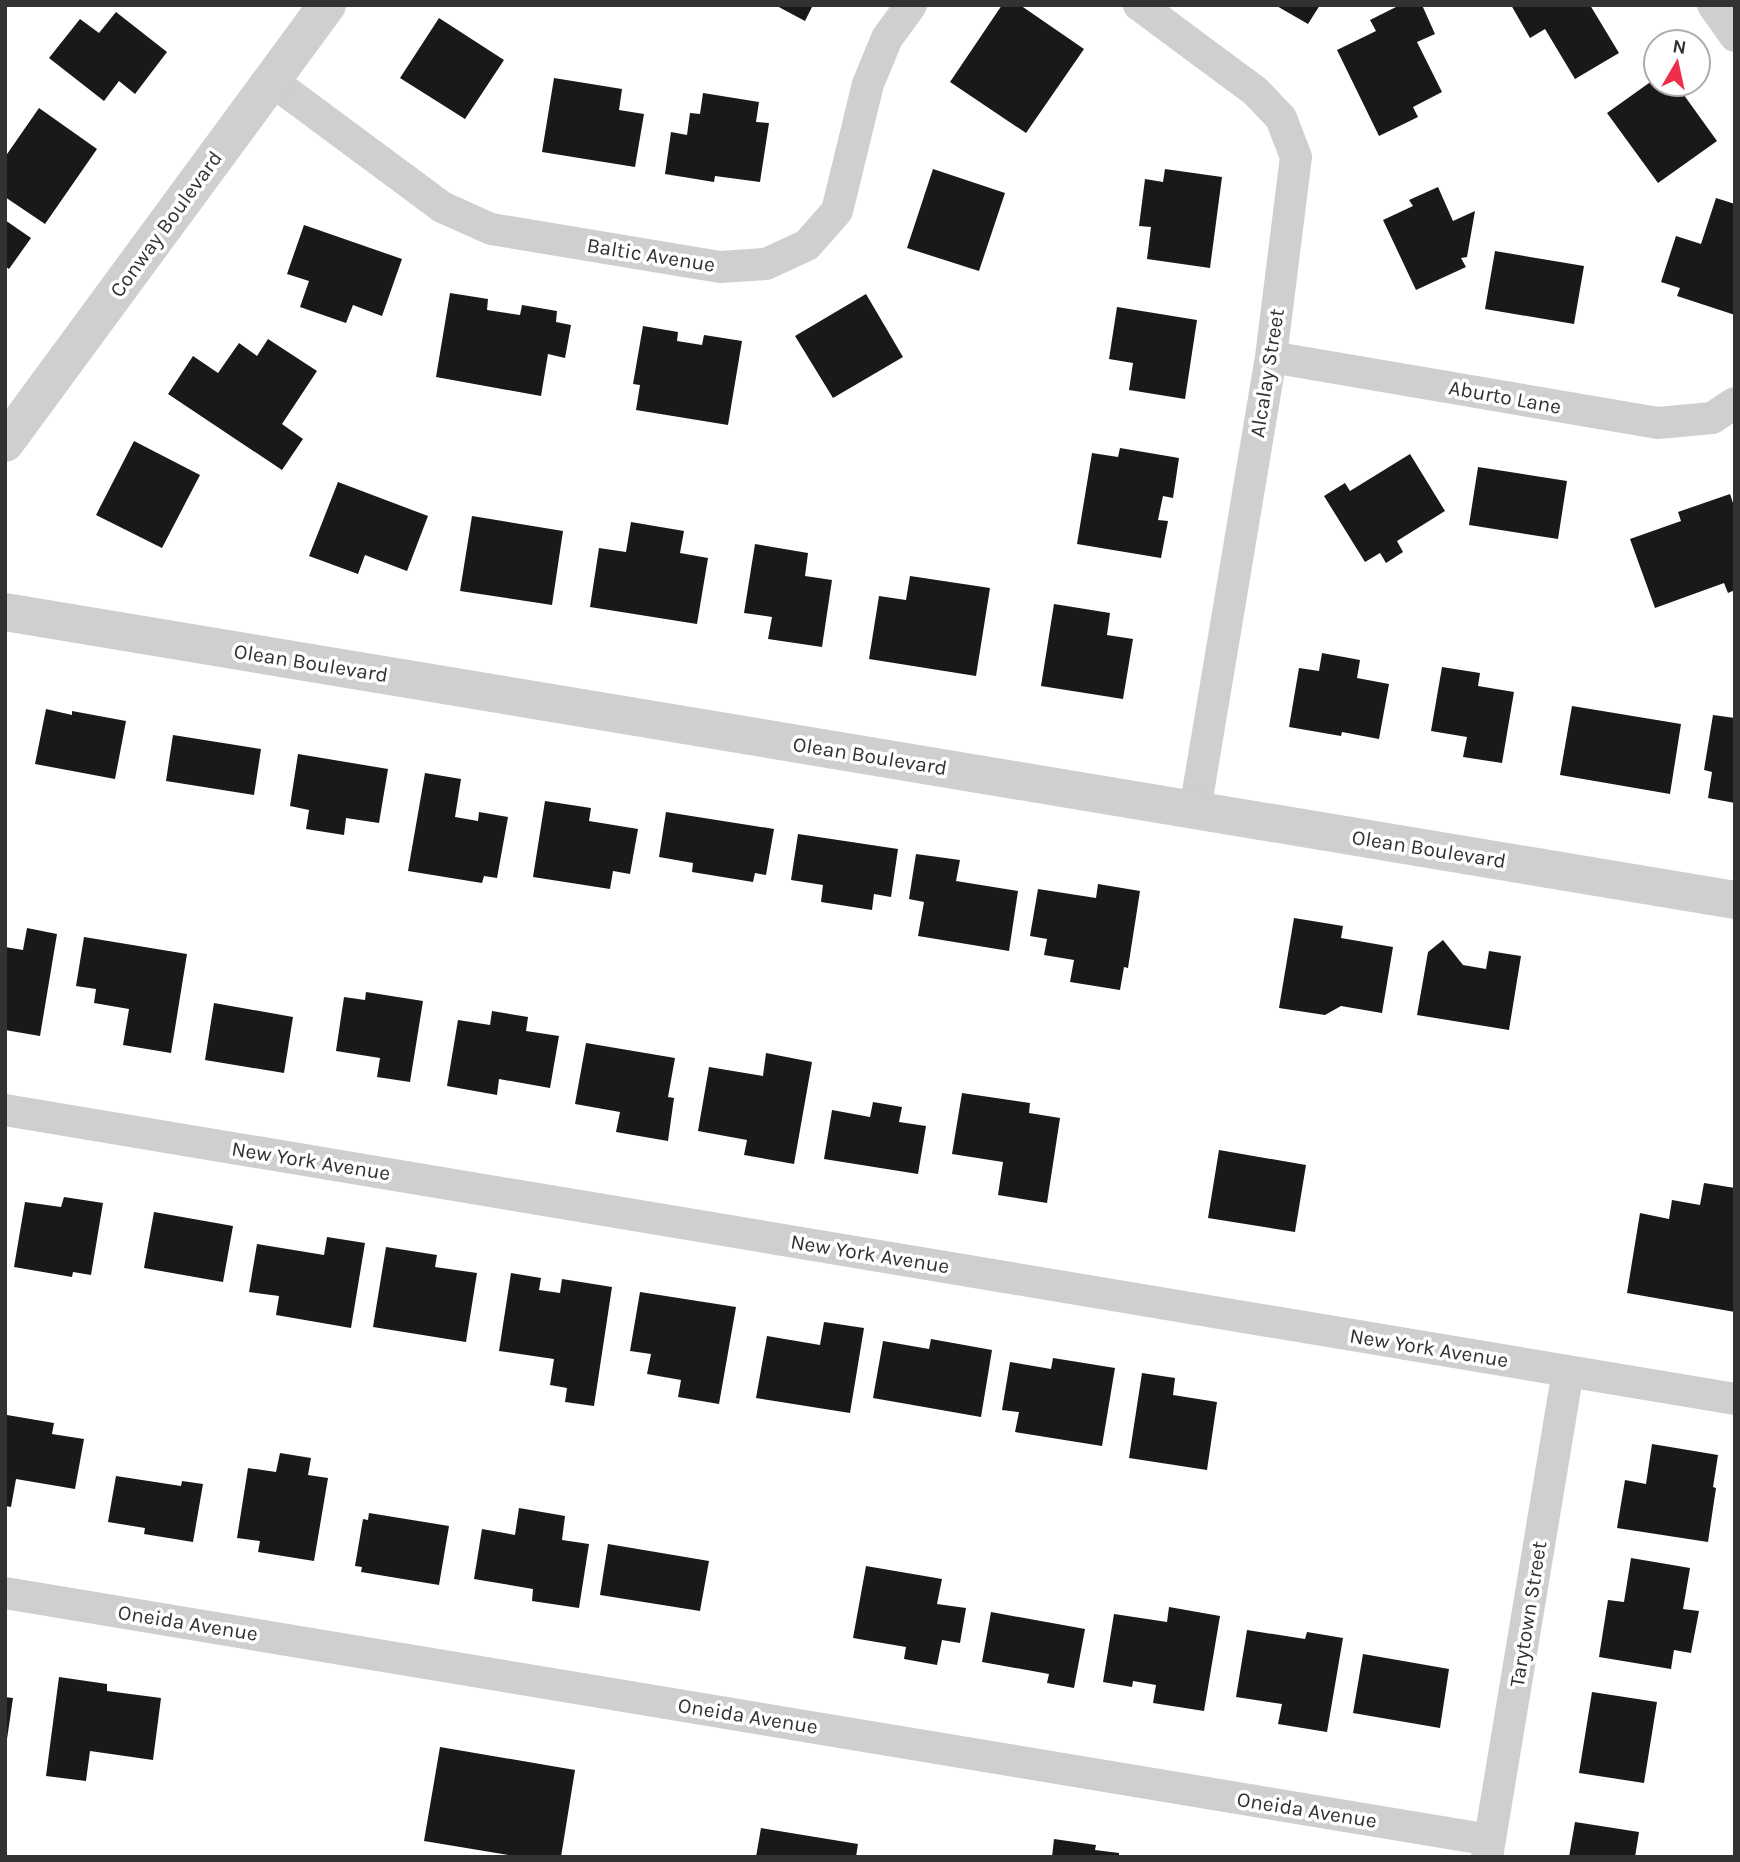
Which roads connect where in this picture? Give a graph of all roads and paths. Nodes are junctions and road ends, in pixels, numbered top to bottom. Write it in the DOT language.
graph roads {
  1 [pos="327,5"];
  2 [pos="911,5"];
  3 [pos="1139,5"];
  4 [pos="1713,5"];
  5 [pos="1735,36"];
  6 [pos="272,81"];
  7 [pos="1270,357"];
  8 [pos="1735,403"];
  9 [pos="5,443"];
  10 [pos="5,612"];
  11 [pos="1195,810"];
  12 [pos="1735,900"];
  13 [pos="5,1110"];
  14 [pos="1568,1371"];
  15 [pos="1735,1399"];
  16 [pos="5,1593"];
  17 [pos="1489,1849"];
  1 -- 6 [label="street, Conway Boulevard"];
  2 -- 6 [label="street, Baltic Avenue"];
  3 -- 7 [label="street, Alcalay Street"];
  4 -- 5 [label="street"];
  6 -- 9 [label="street, Conway Boulevard"];
  7 -- 8 [label="street, Aburto Lane"];
  7 -- 11 [label="street, Alcalay Street"];
  10 -- 11 [label="street, Olean Boulevard"];
  11 -- 12 [label="street, Olean Boulevard"];
  13 -- 14 [label="street, New York Avenue"];
  14 -- 15 [label="street, New York Avenue"];
  14 -- 17 [label="street, Tarytown Street"];
  16 -- 17 [label="street, Oneida Avenue"];
}
